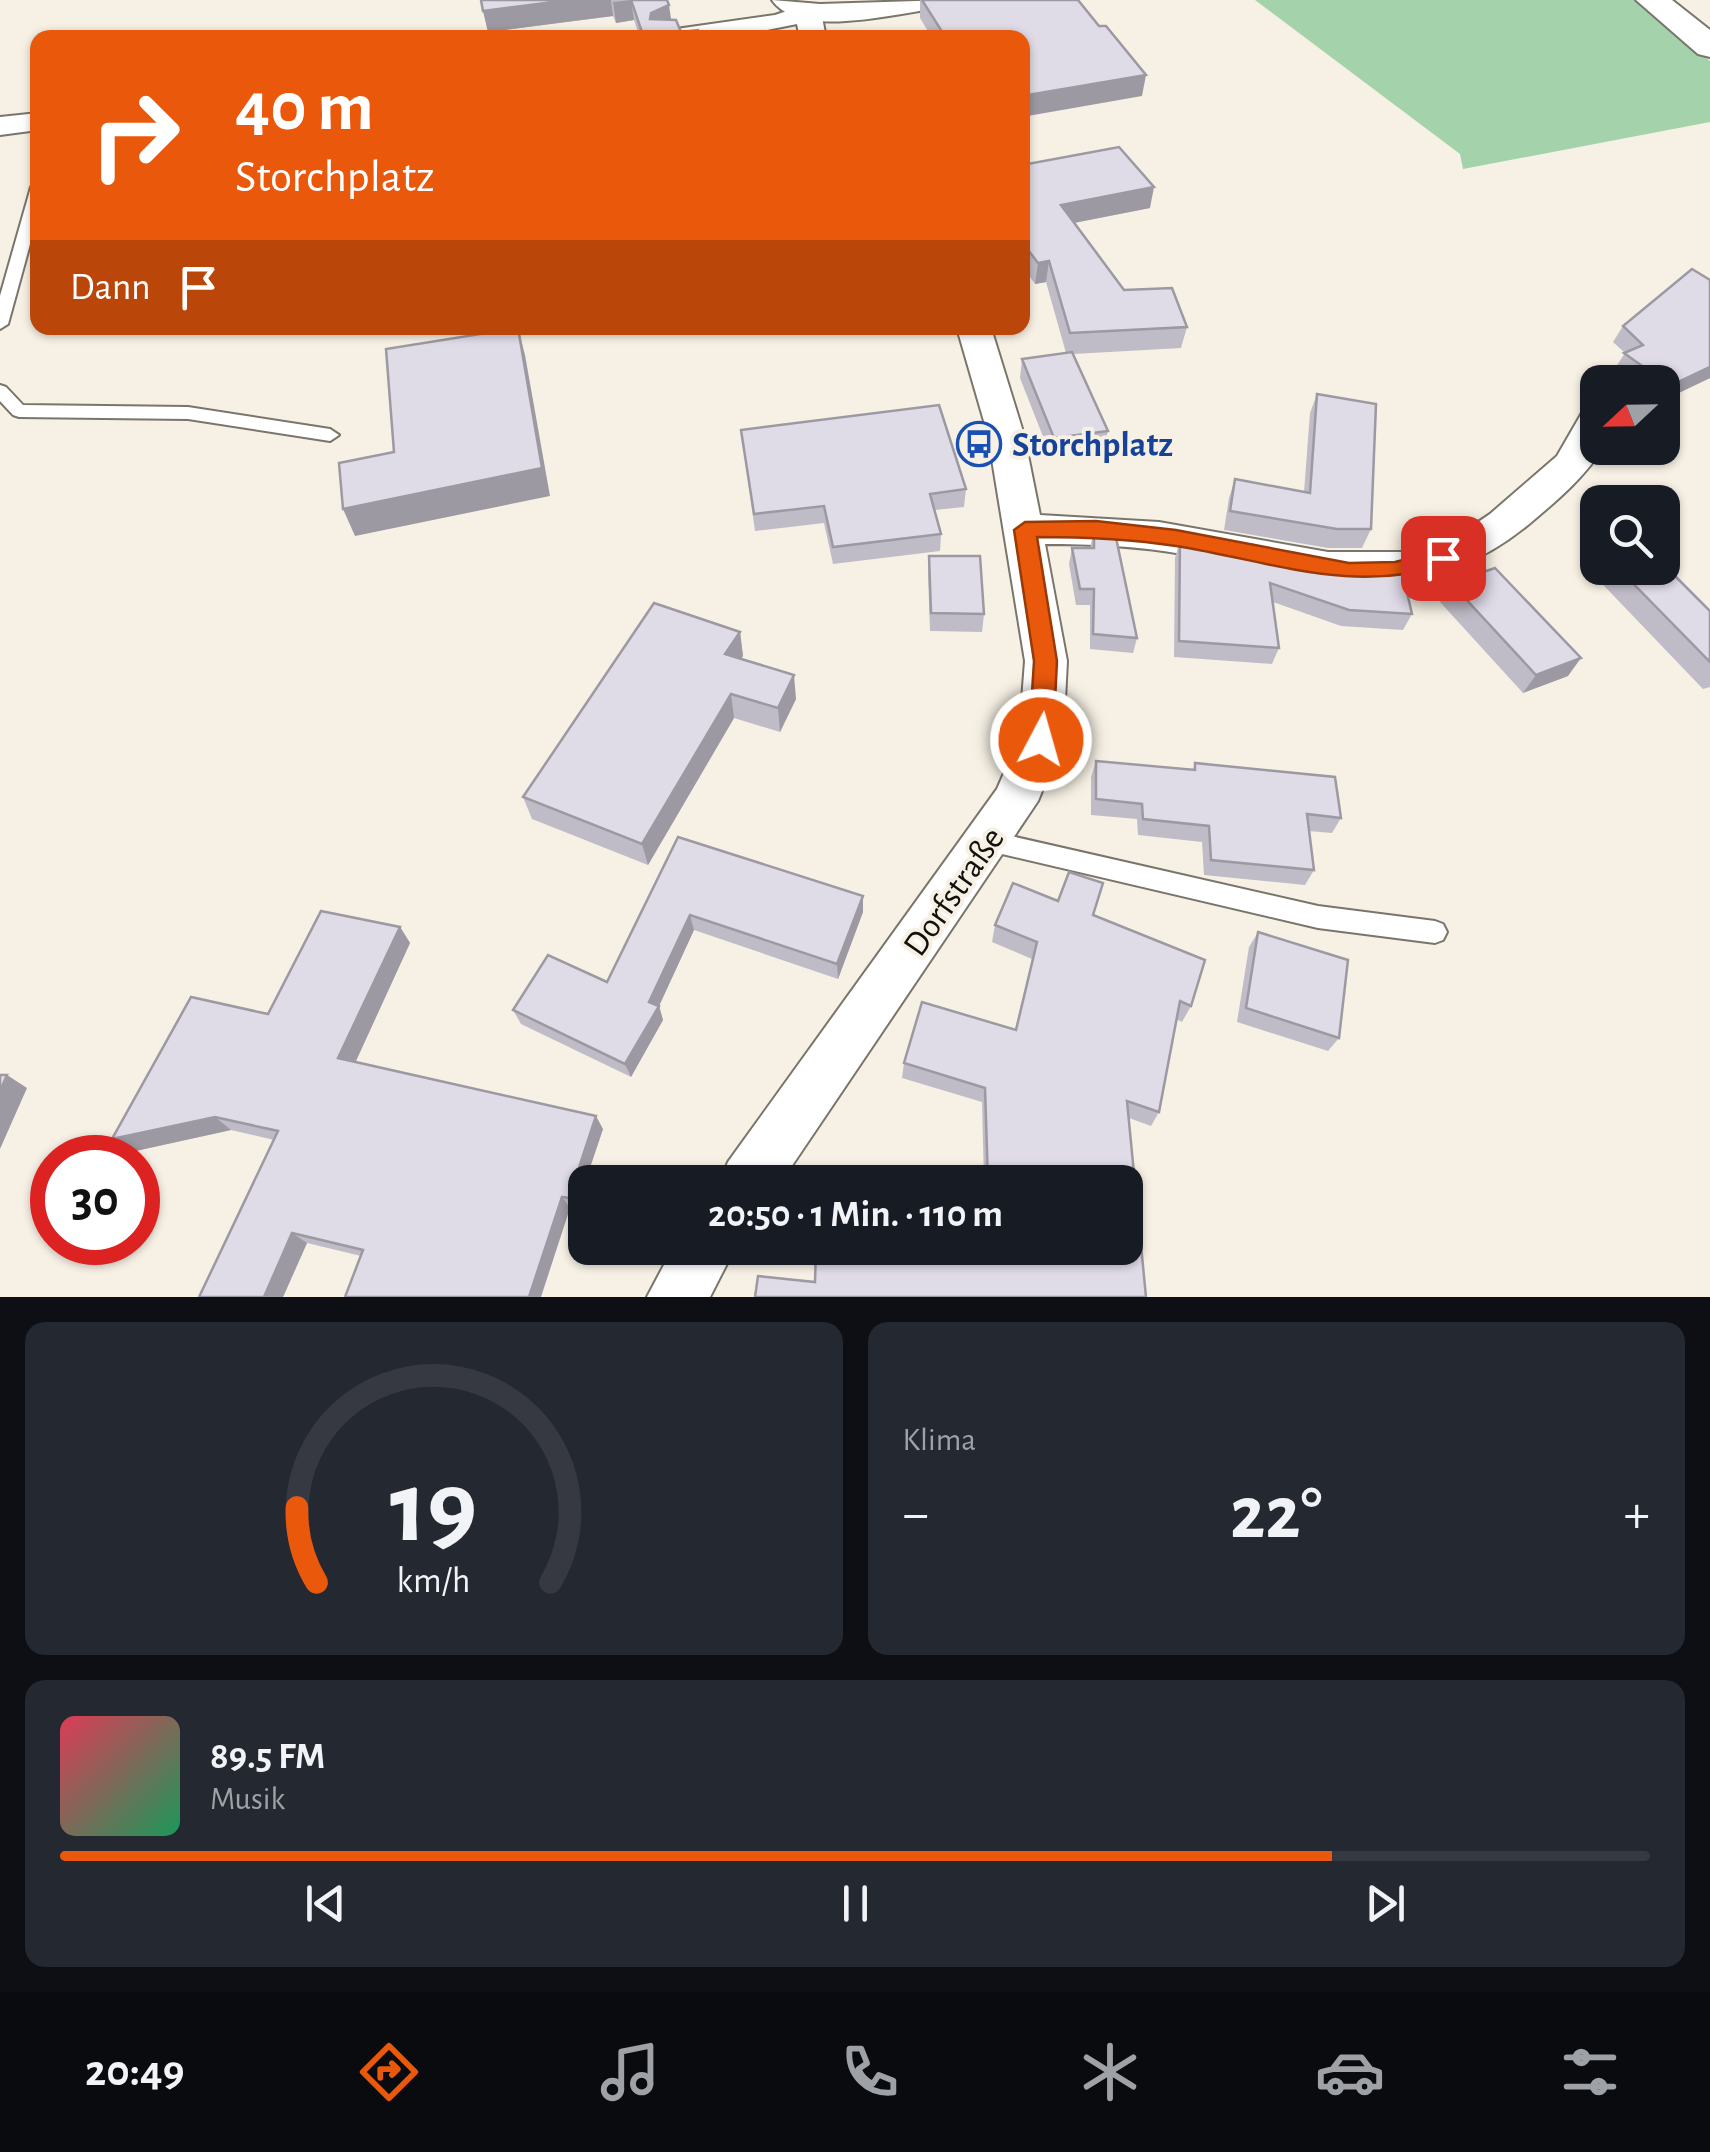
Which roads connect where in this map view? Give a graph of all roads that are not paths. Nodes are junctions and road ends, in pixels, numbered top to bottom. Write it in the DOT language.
graph roads {
  1 [pos="933,0"];
  2 [pos="1652,0"];
  3 [pos="803,16"];
  4 [pos="725,30"];
  5 [pos="1710,47"];
  6 [pos="30,123"];
  7 [pos="0,126"];
  8 [pos="30,216"];
  9 [pos="0,324"];
  10 [pos="976,335"];
  11 [pos="0,391"];
  12 [pos="330,436"];
  13 [pos="1580,455"];
  14 [pos="1025,530"];
  15 [pos="989,841"];
  16 [pos="1435,932"];
  17 [pos="760,1165"];
  18 [pos="696,1265"];
  19 [pos="677,1297"];
  1 -- 3 [label="street"];
  2 -- 5 [label="main road"];
  3 -- 4 [label="street"];
  6 -- 7 [label="street"];
  8 -- 9 [label="lane"];
  10 -- 14 [label="street, Dorfstraße"];
  11 -- 12 [label="lane"];
  13 -- 14 [label="street"];
  14 -- 15 [label="street, Dorfstraße"];
  15 -- 16 [label="lane"];
  15 -- 17 [label="street, Dorfstraße"];
  18 -- 19 [label="street"];
}
